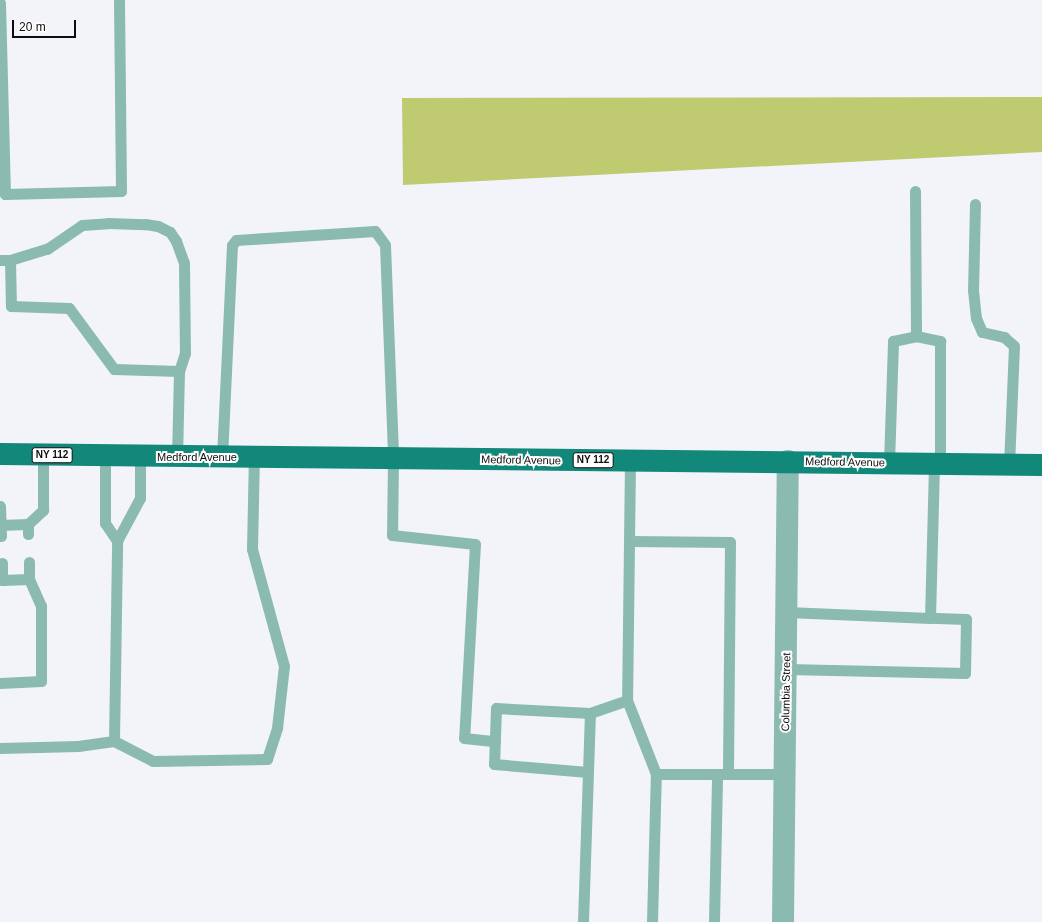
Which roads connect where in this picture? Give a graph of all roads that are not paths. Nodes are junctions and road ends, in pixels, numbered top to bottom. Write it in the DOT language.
graph roads {
  1 [pos="119,0"];
  2 [pos="0,5"];
  3 [pos="2,124"];
  4 [pos="915,191"];
  5 [pos="2,194"];
  6 [pos="975,204"];
  7 [pos="5,260"];
  8 [pos="916,336"];
  9 [pos="179,371"];
  10 [pos="0,454"];
  11 [pos="43,455"];
  12 [pos="105,456"];
  13 [pos="140,456"];
  14 [pos="177,457"];
  15 [pos="222,457"];
  16 [pos="254,457"];
  17 [pos="393,458"];
  18 [pos="630,461"];
  19 [pos="788,461"];
  20 [pos="889,463"];
  21 [pos="937,463"];
  22 [pos="1009,464"];
  23 [pos="1042,465"];
  24 [pos="0,506"];
  25 [pos="0,528"];
  26 [pos="117,541"];
  27 [pos="630,541"];
  28 [pos="29,562"];
  29 [pos="2,564"];
  30 [pos="29,579"];
  31 [pos="1,580"];
  32 [pos="787,612"];
  33 [pos="930,618"];
  34 [pos="787,669"];
  35 [pos="0,682"];
  36 [pos="627,700"];
  37 [pos="590,712"];
  38 [pos="495,740"];
  39 [pos="114,741"];
  40 [pos="0,748"];
  41 [pos="588,772"];
  42 [pos="656,774"];
  43 [pos="717,774"];
  44 [pos="728,774"];
  45 [pos="785,774"];
  46 [pos="583,922"];
  47 [pos="652,922"];
  48 [pos="714,922"];
  49 [pos="783,922"];
  1 -- 5 [label="lane"];
  2 -- 3 [label="lane"];
  3 -- 5 [label="lane"];
  4 -- 8 [label="lane"];
  6 -- 22 [label="lane"];
  7 -- 9 [label="lane"];
  7 -- 9 [label="lane"];
  8 -- 20 [label="lane"];
  8 -- 21 [label="lane"];
  9 -- 14 [label="lane"];
  10 -- 11 [label="main road, Medford Avenue / NY 112"];
  11 -- 12 [label="main road, Medford Avenue / NY 112"];
  11 -- 25 [label="lane"];
  12 -- 13 [label="main road, Medford Avenue / NY 112"];
  12 -- 26 [label="lane"];
  13 -- 14 [label="main road, Medford Avenue / NY 112"];
  13 -- 26 [label="lane"];
  14 -- 15 [label="main road, Medford Avenue / NY 112"];
  15 -- 16 [label="main road, Medford Avenue / NY 112"];
  15 -- 17 [label="lane"];
  16 -- 17 [label="main road, Medford Avenue / NY 112"];
  16 -- 39 [label="lane"];
  17 -- 18 [label="main road, Medford Avenue / NY 112"];
  17 -- 38 [label="lane"];
  18 -- 19 [label="main road, Medford Avenue / NY 112"];
  18 -- 27 [label="lane"];
  19 -- 20 [label="main road, Medford Avenue / NY 112"];
  19 -- 32 [label="street, Columbia Street"];
  20 -- 21 [label="main road, Medford Avenue / NY 112"];
  21 -- 22 [label="main road, Medford Avenue / NY 112"];
  21 -- 33 [label="lane"];
  22 -- 23 [label="main road, Medford Avenue / NY 112"];
  24 -- 25 [label="lane"];
  26 -- 39 [label="lane"];
  27 -- 36 [label="lane"];
  27 -- 44 [label="lane"];
  28 -- 30 [label="lane"];
  29 -- 31 [label="lane"];
  30 -- 31 [label="lane"];
  30 -- 35 [label="lane"];
  32 -- 33 [label="lane"];
  32 -- 34 [label="street, Columbia Street"];
  33 -- 34 [label="lane"];
  34 -- 45 [label="street, Columbia Street"];
  36 -- 37 [label="lane"];
  36 -- 42 [label="lane"];
  37 -- 38 [label="lane"];
  37 -- 41 [label="lane"];
  38 -- 41 [label="lane"];
  39 -- 40 [label="lane"];
  41 -- 46 [label="lane"];
  42 -- 43 [label="lane"];
  42 -- 47 [label="lane"];
  43 -- 44 [label="lane"];
  43 -- 48 [label="lane"];
  44 -- 45 [label="lane"];
  45 -- 49 [label="street, Columbia Street"];
}
